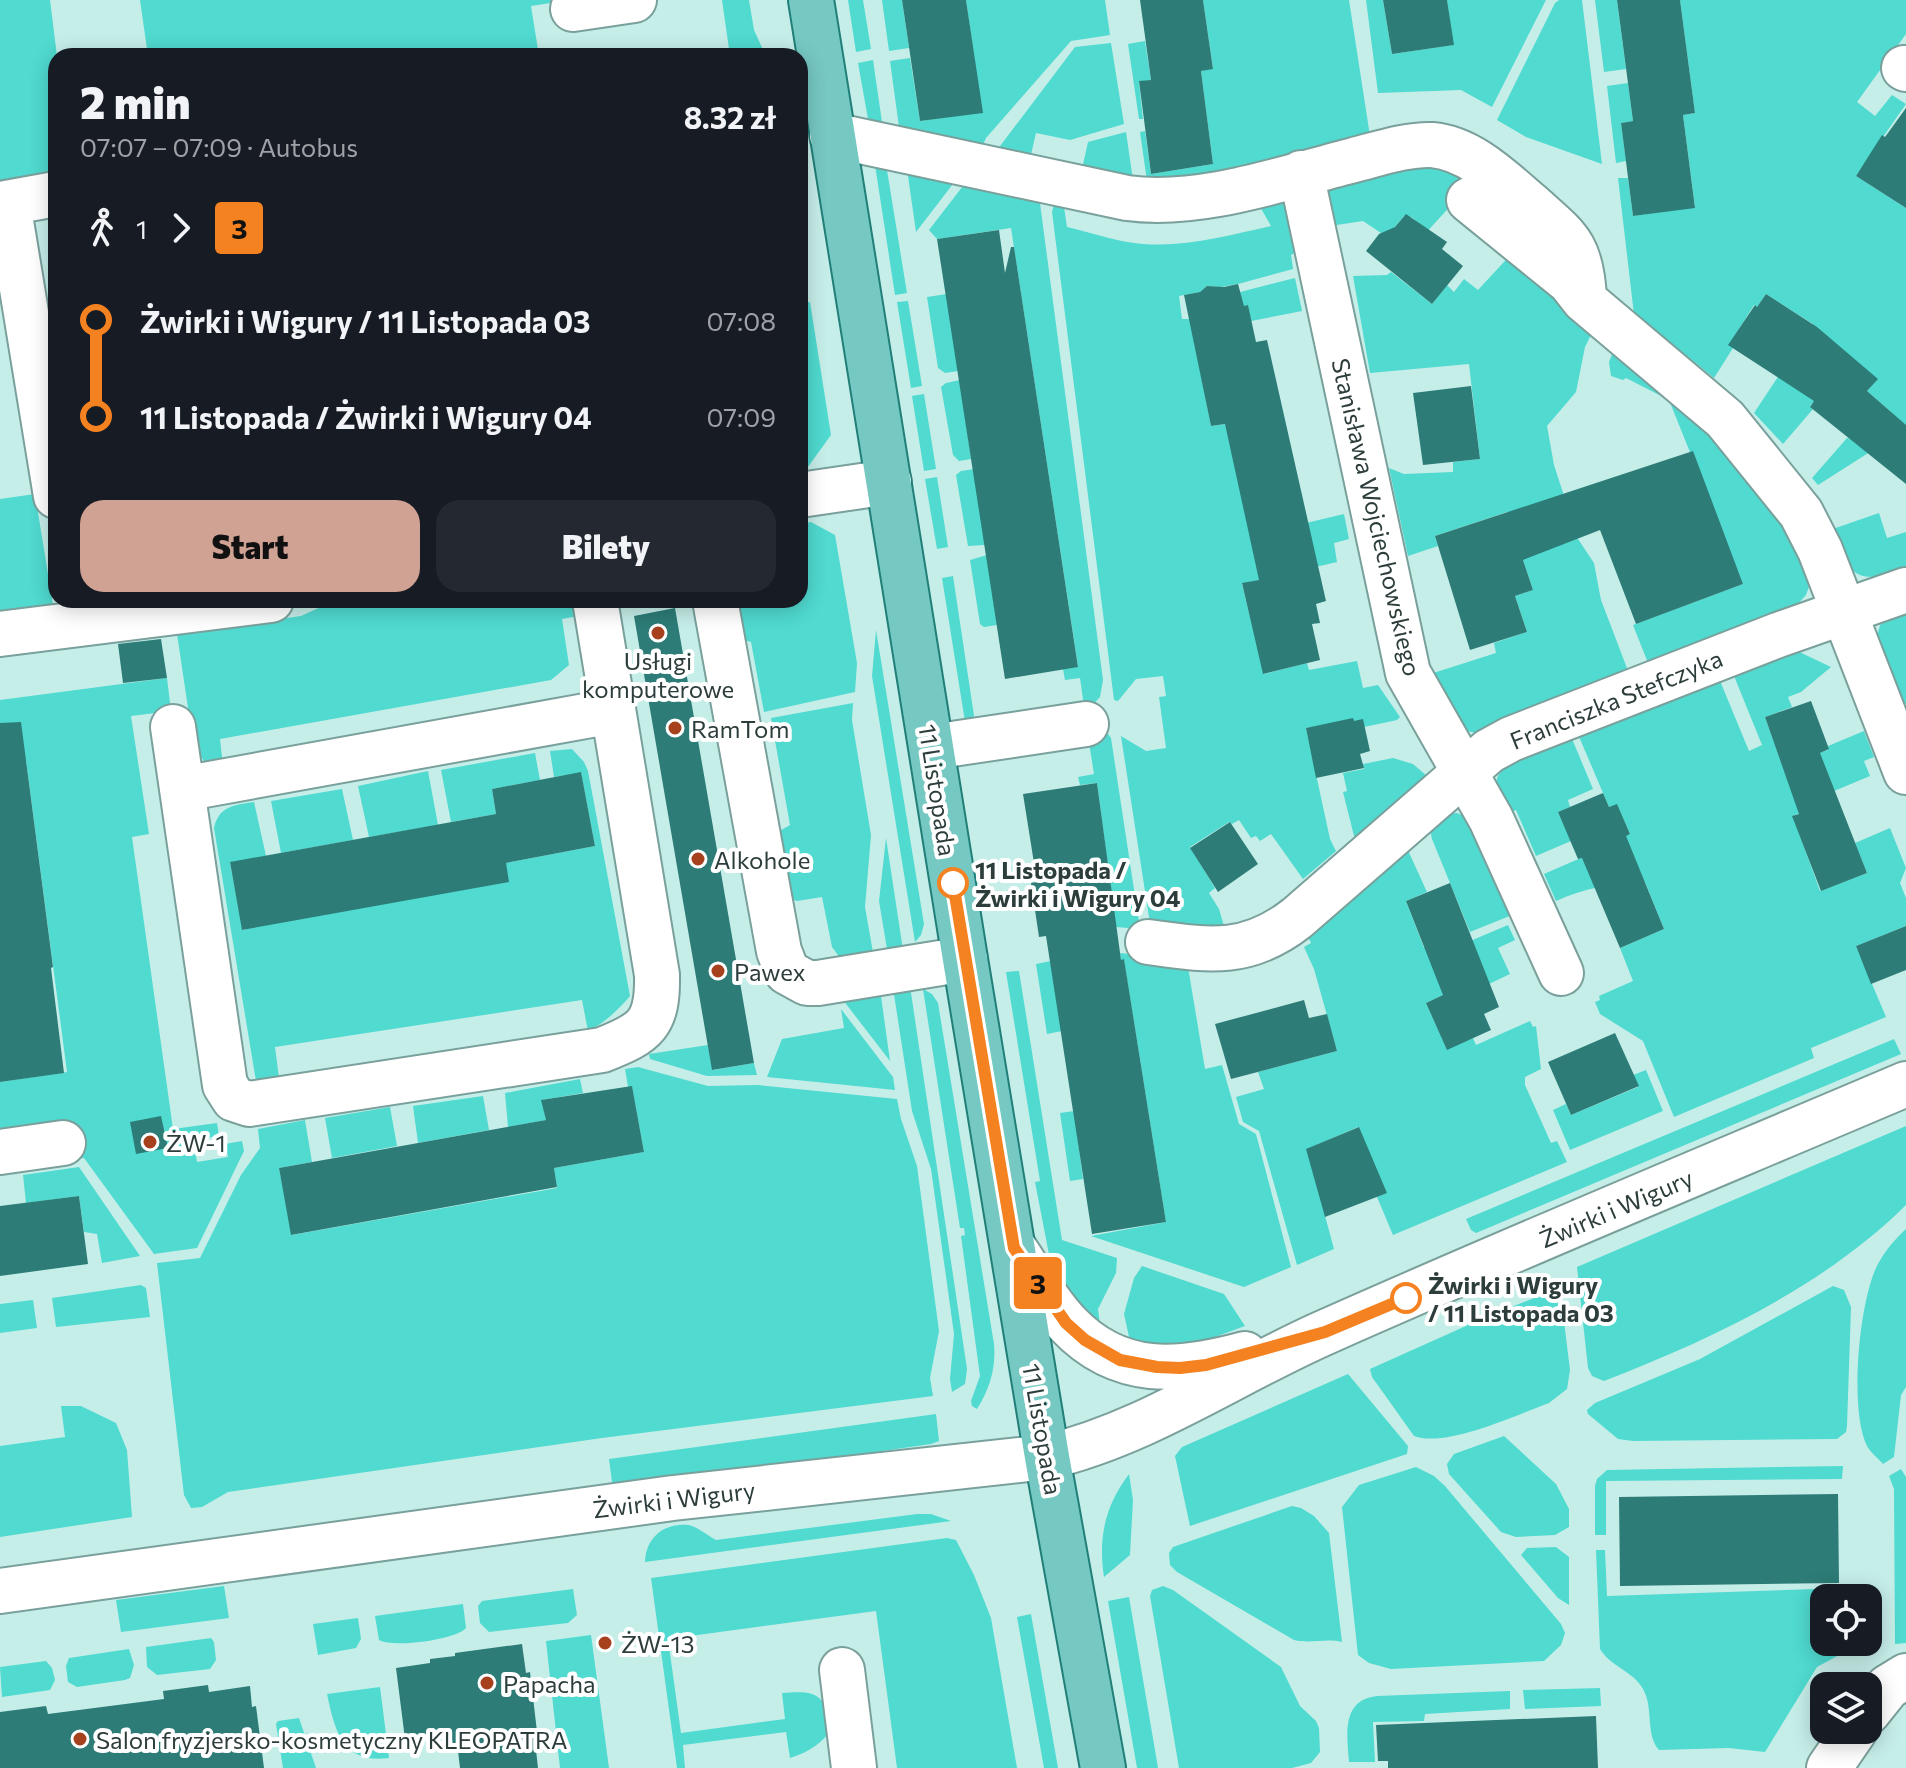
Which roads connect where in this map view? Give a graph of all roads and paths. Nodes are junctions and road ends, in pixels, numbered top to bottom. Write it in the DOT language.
graph roads {
  1 [pos="634,0"];
  2 [pos="811,0"];
  3 [pos="573,9"];
  4 [pos="812,86"];
  5 [pos="832,135"];
  6 [pos="1301,173"];
  7 [pos="48,195"];
  8 [pos="1469,200"];
  9 [pos="4,203"];
  10 [pos="1584,300"];
  11 [pos="48,451"];
  12 [pos="889,482"];
  13 [pos="808,494"];
  14 [pos="1906,590"];
  15 [pos="207,608"];
  16 [pos="596,608"];
  17 [pos="716,608"];
  18 [pos="1844,610"];
  19 [pos="0,634"];
  20 [pos="613,711"];
  21 [pos="1086,724"];
  22 [pos="173,727"];
  23 [pos="932,747"];
  24 [pos="1463,772"];
  25 [pos="1906,772"];
  26 [pos="182,789"];
  27 [pos="1148,942"];
  28 [pos="965,959"];
  29 [pos="1561,973"];
  30 [pos="1906,1084"];
  31 [pos="63,1143"];
  32 [pos="0,1152"];
  33 [pos="1014,1248"];
  34 [pos="1325,1332"];
  35 [pos="1047,1457"];
  36 [pos="0,1591"];
  37 [pos="842,1670"];
  38 [pos="1906,1676"];
  39 [pos="1882,1694"];
  40 [pos="1845,1744"];
  41 [pos="854,1768"];
  42 [pos="1103,1768"];
  43 [pos="1829,1768"];
  1 -- 3 [label="street"];
  2 -- 4 [label="main road, 11 Listopada"];
  4 -- 5 [label="main road, 11 Listopada"];
  5 -- 6 [label="street"];
  5 -- 12 [label="main road, 11 Listopada"];
  6 -- 10 [label="street"];
  6 -- 24 [label="street, Stanisława Wojciechowskiego"];
  7 -- 9 [label="street"];
  8 -- 10 [label="street"];
  9 -- 11 [label="street"];
  10 -- 18 [label="street"];
  12 -- 13 [label="street"];
  12 -- 23 [label="main road, 11 Listopada"];
  14 -- 18 [label="street, Franciszka Stefczyka"];
  15 -- 19 [label="street"];
  16 -- 20 [label="street"];
  17 -- 28 [label="street"];
  18 -- 24 [label="street, Franciszka Stefczyka"];
  18 -- 25 [label="street"];
  20 -- 26 [label="street"];
  20 -- 26 [label="street"];
  21 -- 23 [label="street"];
  22 -- 26 [label="street"];
  23 -- 28 [label="main road, 11 Listopada"];
  24 -- 27 [label="street, Franciszka Stefczyka"];
  24 -- 29 [label="street, Stanisława Wojciechowskiego"];
  28 -- 33 [label="main road, 11 Listopada"];
  30 -- 34 [label="street, Żwirki i Wigury"];
  31 -- 32 [label="street"];
  33 -- 34 [label="street, Żwirki i Wigury"];
  33 -- 35 [label="main road, 11 Listopada"];
  34 -- 35 [label="street, Żwirki i Wigury"];
  35 -- 36 [label="street, Żwirki i Wigury"];
  35 -- 42 [label="main road, 11 Listopada"];
  37 -- 41 [label="street"];
  38 -- 39 [label="street"];
  40 -- 43 [label="street"];
}
